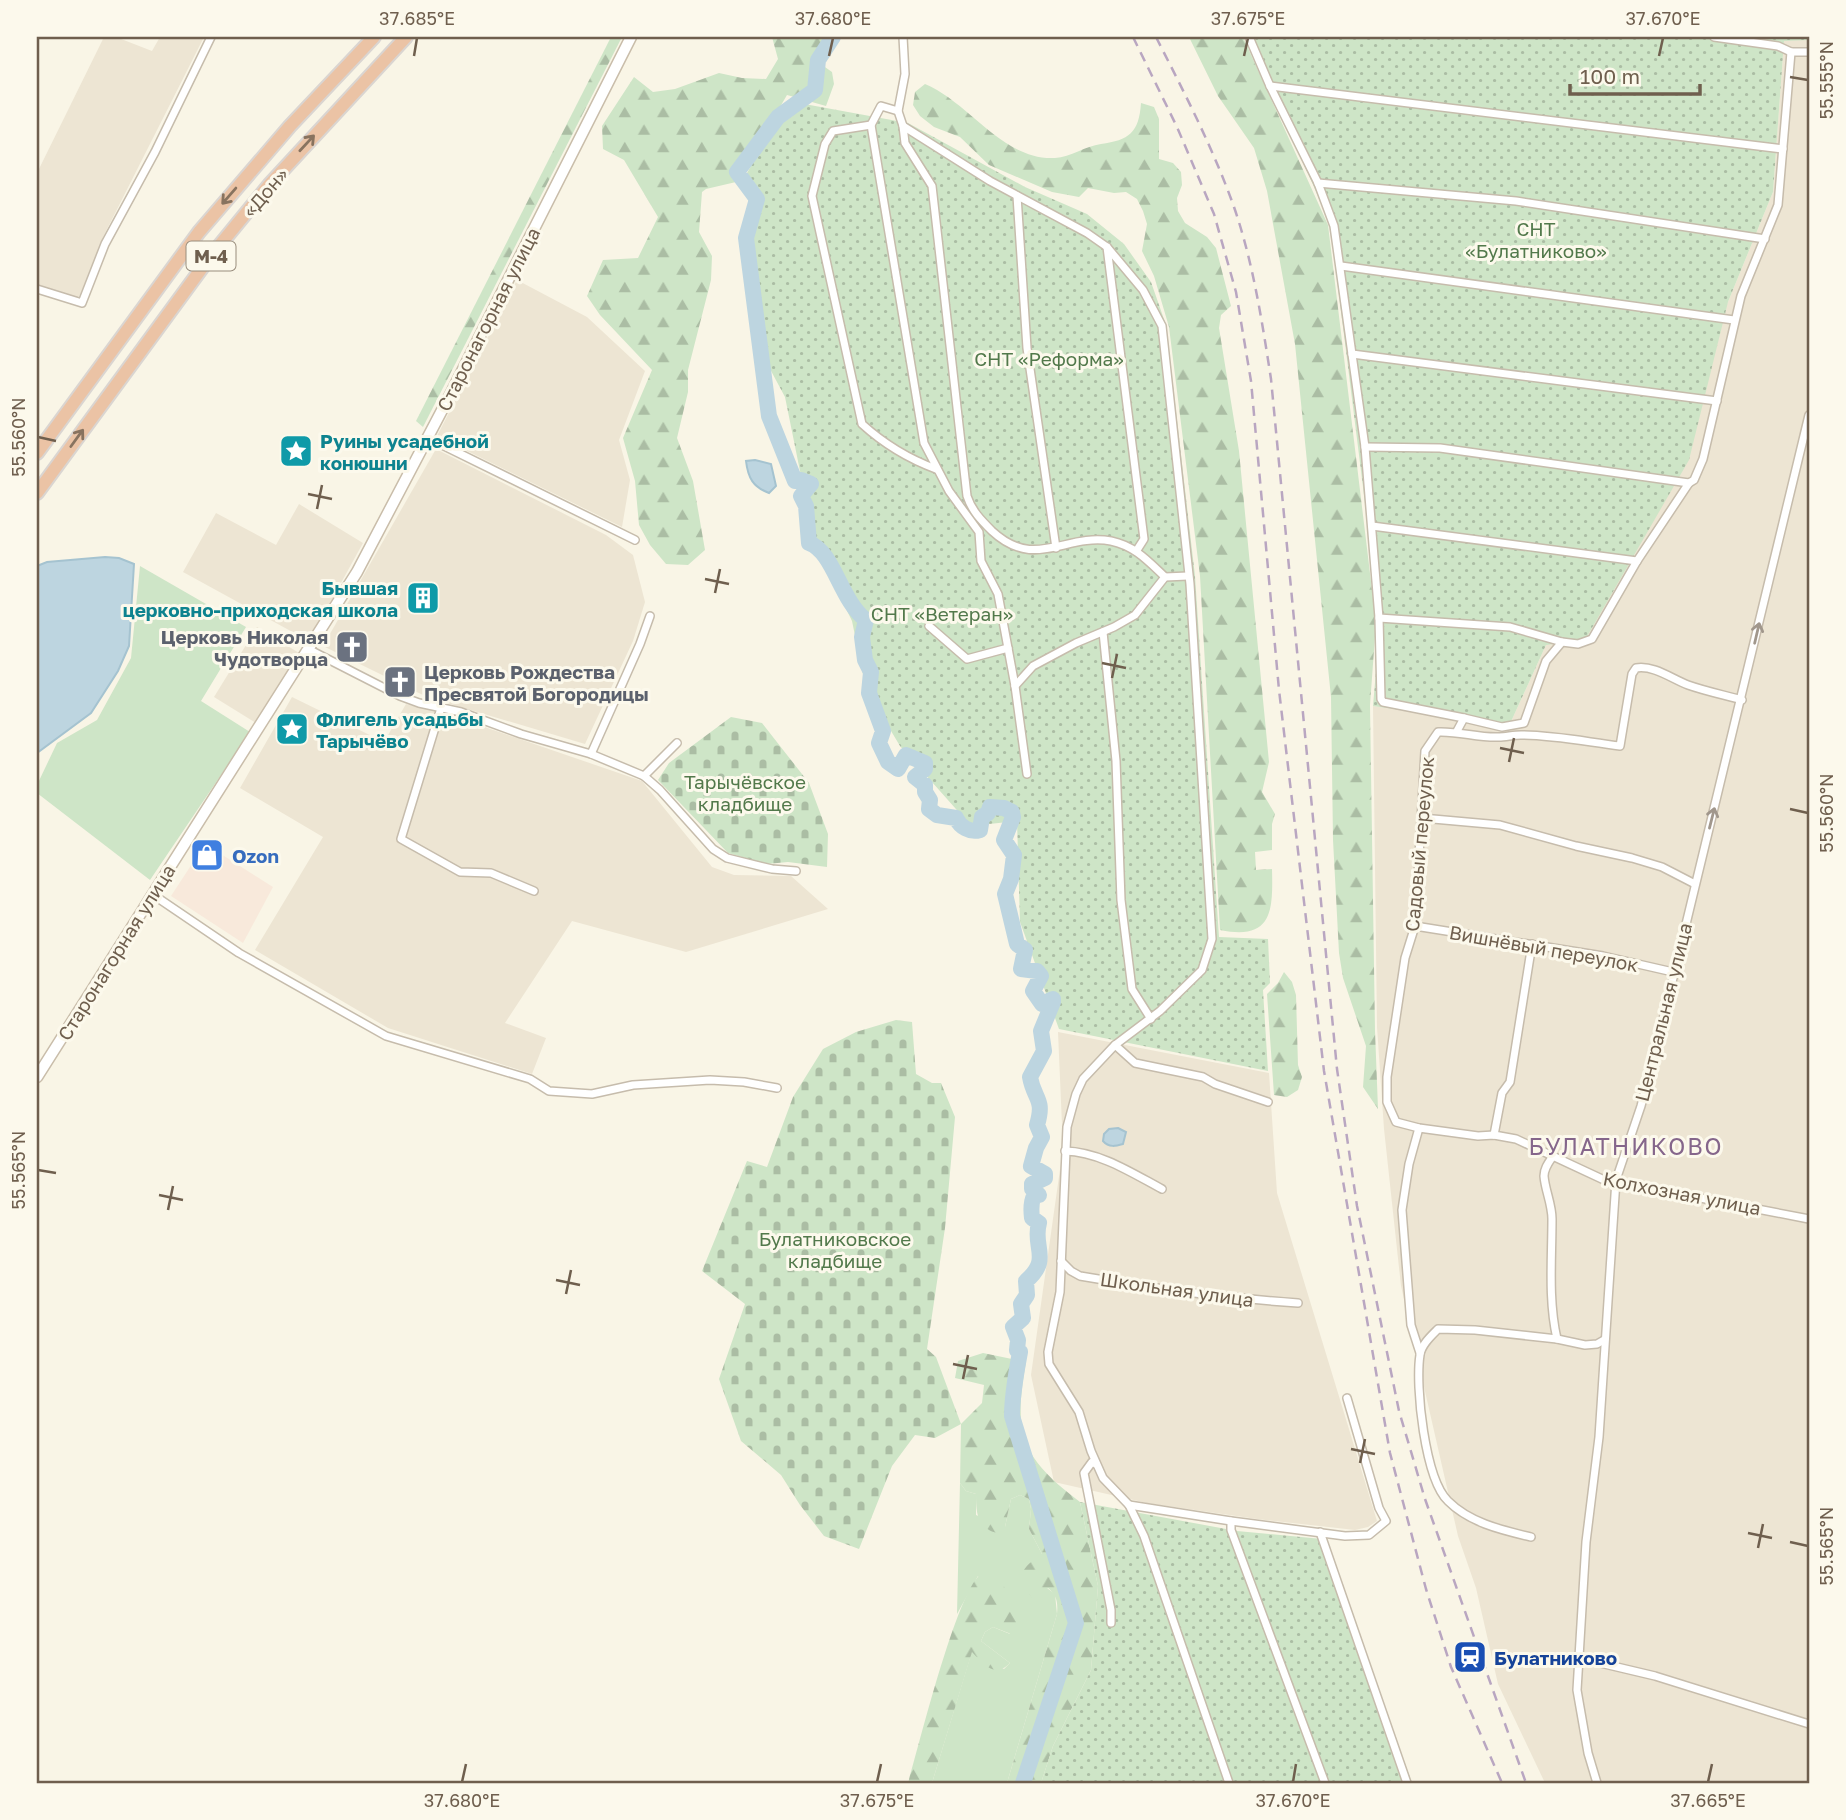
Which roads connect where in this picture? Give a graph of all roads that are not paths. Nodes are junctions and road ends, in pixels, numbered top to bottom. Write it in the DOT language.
graph roads {
  1 [pos="211,37"];
  2 [pos="374,37"];
  3 [pos="406,37"];
  4 [pos="631,37"];
  5 [pos="903,37"];
  6 [pos="1249,37"];
  7 [pos="1714,37"];
  8 [pos="1774,37"];
  9 [pos="1778,46"];
  10 [pos="1791,52"];
  11 [pos="1809,52"];
  12 [pos="1270,86"];
  13 [pos="898,111"];
  14 [pos="872,125"];
  15 [pos="903,126"];
  16 [pos="1783,149"];
  17 [pos="1318,183"];
  18 [pos="1017,196"];
  19 [pos="1765,239"];
  20 [pos="1107,247"];
  21 [pos="1341,266"];
  22 [pos="37,289"];
  23 [pos="1734,320"];
  24 [pos="1352,355"];
  25 [pos="1717,401"];
  26 [pos="1809,415"];
  27 [pos="428,438"];
  28 [pos="1365,447"];
  29 [pos="37,453"];
  30 [pos="936,469"];
  31 [pos="1689,483"];
  32 [pos="37,493"];
  33 [pos="1372,526"];
  34 [pos="635,540"];
  35 [pos="1056,548"];
  36 [pos="1137,550"];
  37 [pos="1637,561"];
  38 [pos="1188,576"];
  39 [pos="1165,577"];
  40 [pos="650,616"];
  41 [pos="1379,618"];
  42 [pos="929,626"];
  43 [pos="1103,632"];
  44 [pos="1562,642"];
  45 [pos="1008,648"];
  46 [pos="310,650"];
  47 [pos="1016,686"];
  48 [pos="1742,700"];
  49 [pos="441,708"];
  50 [pos="1464,718"];
  51 [pos="1457,731"];
  52 [pos="677,743"];
  53 [pos="591,754"];
  54 [pos="1027,774"];
  55 [pos="644,776"];
  56 [pos="1422,818"];
  57 [pos="796,871"];
  58 [pos="1695,884"];
  59 [pos="534,891"];
  60 [pos="152,894"];
  61 [pos="1415,926"];
  62 [pos="1532,944"];
  63 [pos="1673,972"];
  64 [pos="1150,1019"];
  65 [pos="1115,1045"];
  66 [pos="37,1077"];
  67 [pos="777,1088"];
  68 [pos="1268,1102"];
  69 [pos="1396,1122"];
  70 [pos="1419,1128"];
  71 [pos="1494,1135"];
  72 [pos="1065,1151"];
  73 [pos="1553,1156"];
  74 [pos="1616,1180"];
  75 [pos="1162,1189"];
  76 [pos="1809,1219"];
  77 [pos="1061,1261"];
  78 [pos="1298,1303"];
  79 [pos="1557,1339"];
  80 [pos="1604,1340"];
  81 [pos="1420,1353"];
  82 [pos="1347,1398"];
  83 [pos="1096,1464"];
  84 [pos="1129,1505"];
  85 [pos="1231,1521"];
  86 [pos="1320,1532"];
  87 [pos="1531,1537"];
  88 [pos="1111,1623"];
  89 [pos="1579,1658"];
  90 [pos="1809,1724"];
  91 [pos="1229,1783"];
  92 [pos="1325,1783"];
  93 [pos="1407,1783"];
  94 [pos="1597,1783"];
  1 -- 22 [label="street"];
  2 -- 29 [label="highway, «Дон» / М-4, one-way"];
  32 -- 3 [label="highway, «Дон» / М-4, one-way"];
  4 -- 27 [label="main road, Старонагорная улица"];
  5 -- 13 [label="street"];
  6 -- 12 [label="street"];
  7 -- 9 [label="street"];
  8 -- 9 [label="street"];
  9 -- 10 [label="street"];
  10 -- 11 [label="street"];
  10 -- 16 [label="street"];
  12 -- 16 [label="street"];
  12 -- 17 [label="street"];
  13 -- 14 [label="street"];
  13 -- 15 [label="street"];
  14 -- 30 [label="street"];
  14 -- 30 [label="street"];
  15 -- 18 [label="street"];
  15 -- 35 [label="street"];
  16 -- 19 [label="street"];
  17 -- 19 [label="street"];
  17 -- 21 [label="street"];
  18 -- 20 [label="street"];
  18 -- 35 [label="street"];
  19 -- 23 [label="street"];
  20 -- 36 [label="street"];
  20 -- 38 [label="street"];
  21 -- 23 [label="street"];
  21 -- 24 [label="street"];
  23 -- 25 [label="street"];
  24 -- 25 [label="street"];
  24 -- 28 [label="street"];
  25 -- 31 [label="street"];
  48 -- 26 [label="street, Центральная улица, one-way"];
  27 -- 34 [label="street"];
  27 -- 46 [label="main road, Старонагорная улица"];
  28 -- 31 [label="street"];
  28 -- 33 [label="street"];
  30 -- 45 [label="street"];
  31 -- 37 [label="street"];
  33 -- 37 [label="street"];
  33 -- 41 [label="street"];
  35 -- 36 [label="street"];
  36 -- 39 [label="street"];
  37 -- 44 [label="street"];
  38 -- 39 [label="street"];
  38 -- 64 [label="street"];
  39 -- 43 [label="street"];
  40 -- 53 [label="street"];
  41 -- 44 [label="street"];
  41 -- 50 [label="street"];
  42 -- 45 [label="street"];
  43 -- 47 [label="street"];
  43 -- 64 [label="street"];
  44 -- 50 [label="street"];
  45 -- 47 [label="street"];
  46 -- 49 [label="street"];
  46 -- 60 [label="main road, Старонагорная улица"];
  47 -- 54 [label="street"];
  48 -- 51 [label="street"];
  58 -- 48 [label="street, Центральная улица, one-way"];
  49 -- 53 [label="street"];
  49 -- 59 [label="street"];
  50 -- 51 [label="street"];
  51 -- 56 [label="street, Садовый переулок"];
  52 -- 55 [label="street"];
  53 -- 55 [label="street"];
  55 -- 57 [label="street"];
  56 -- 58 [label="street"];
  56 -- 61 [label="street, Садовый переулок"];
  58 -- 63 [label="street, Центральная улица"];
  60 -- 66 [label="main road, Старонагорная улица"];
  60 -- 67 [label="street"];
  61 -- 62 [label="street, Вишнёвый переулок"];
  61 -- 69 [label="street, Садовый переулок"];
  62 -- 63 [label="street, Вишнёвый переулок"];
  62 -- 71 [label="street"];
  63 -- 74 [label="street, Центральная улица"];
  64 -- 65 [label="street"];
  65 -- 68 [label="street"];
  65 -- 72 [label="street"];
  69 -- 70 [label="street, Колхозная улица"];
  70 -- 71 [label="street, Колхозная улица"];
  70 -- 81 [label="street"];
  71 -- 73 [label="street, Колхозная улица"];
  72 -- 75 [label="street"];
  72 -- 77 [label="street"];
  73 -- 74 [label="street, Колхозная улица"];
  73 -- 79 [label="street"];
  74 -- 76 [label="street, Колхозная улица"];
  74 -- 80 [label="street, Центральная улица"];
  77 -- 78 [label="street, Школьная улица"];
  77 -- 83 [label="street"];
  79 -- 80 [label="street"];
  79 -- 81 [label="street"];
  80 -- 89 [label="street, Центральная улица"];
  81 -- 87 [label="street"];
  82 -- 86 [label="street"];
  83 -- 84 [label="street"];
  83 -- 88 [label="street"];
  84 -- 85 [label="street"];
  84 -- 91 [label="street"];
  85 -- 86 [label="street"];
  85 -- 92 [label="street"];
  86 -- 93 [label="street"];
  89 -- 90 [label="street"];
  89 -- 94 [label="street, Центральная улица"];
}
